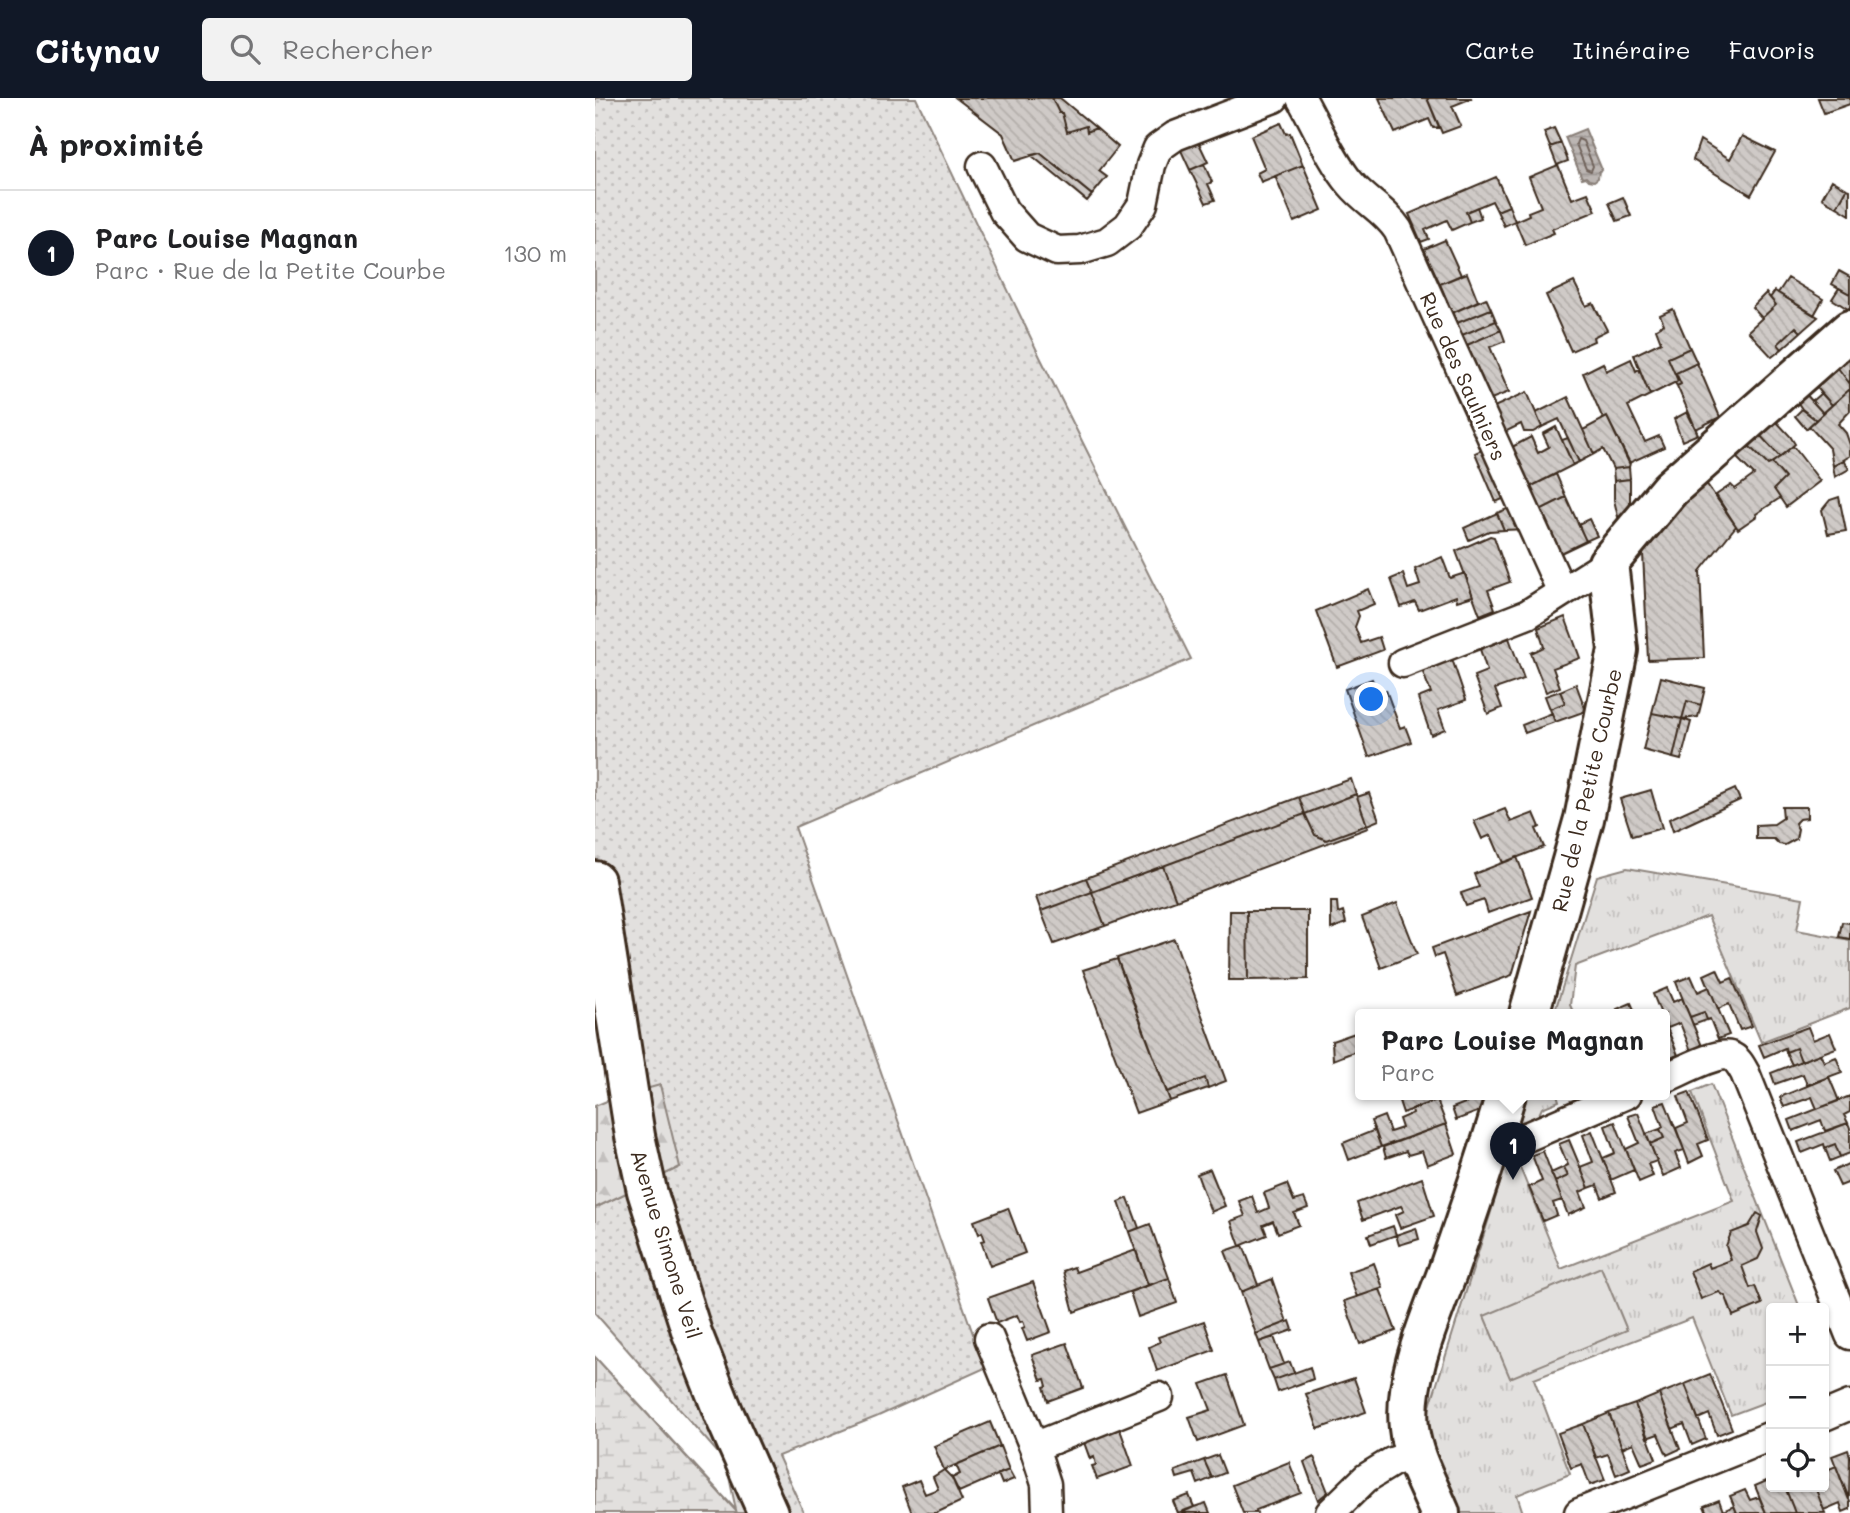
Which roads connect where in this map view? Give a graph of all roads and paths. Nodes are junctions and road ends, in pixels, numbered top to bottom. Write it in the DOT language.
graph roads {
  1 [pos="1274,98"];
  2 [pos="1301,98"];
  3 [pos="982,166"];
  4 [pos="1850,330"];
  5 [pos="1608,563"];
  6 [pos="1562,592"];
  7 [pos="1403,663"];
  8 [pos="595,881"];
  9 [pos="1530,1009"];
  10 [pos="1670,1076"];
  11 [pos="1504,1100"];
  12 [pos="1613,1100"];
  13 [pos="1489,1153"];
  14 [pos="1850,1335"];
  15 [pos="989,1338"];
  16 [pos="1159,1397"];
  17 [pos="1850,1405"];
  18 [pos="1829,1414"];
  19 [pos="1766,1438"];
  20 [pos="1034,1447"];
  21 [pos="1415,1454"];
  22 [pos="768,1513"];
  23 [pos="1047,1513"];
  24 [pos="1331,1513"];
  25 [pos="1440,1513"];
  26 [pos="1579,1513"];
  1 -- 3 [label="street"];
  2 -- 6 [label="street, Rue des Saulniers"];
  4 -- 5 [label="street"];
  5 -- 6 [label="street"];
  5 -- 9 [label="street, Rue de la Petite Courbe"];
  6 -- 7 [label="street"];
  8 -- 22 [label="street, Avenue Simone Veil"];
  10 -- 14 [label="street"];
  11 -- 13 [label="street"];
  12 -- 13 [label="street"];
  13 -- 21 [label="street"];
  15 -- 20 [label="street"];
  16 -- 20 [label="street"];
  17 -- 18 [label="street"];
  19 -- 26 [label="street"];
  20 -- 23 [label="street"];
  21 -- 24 [label="street"];
  21 -- 25 [label="street"];
}
